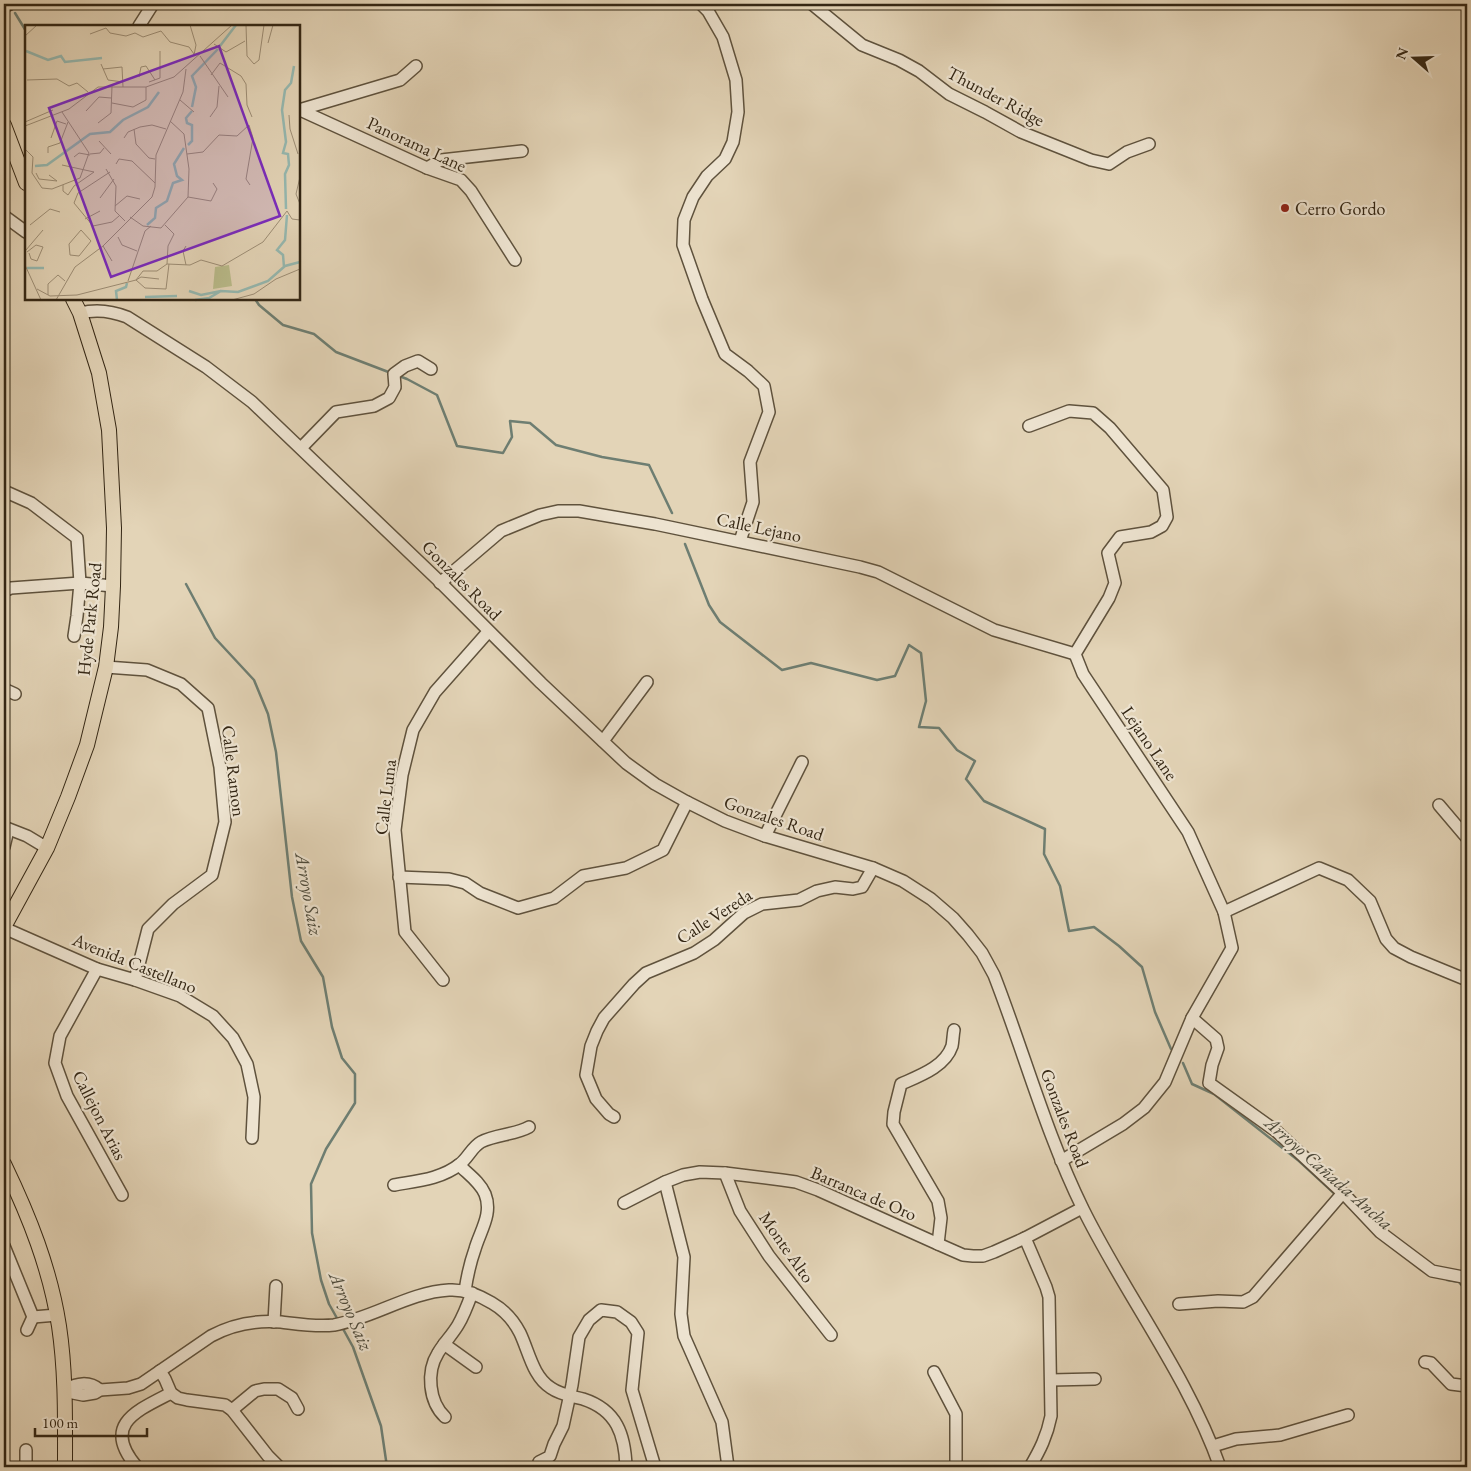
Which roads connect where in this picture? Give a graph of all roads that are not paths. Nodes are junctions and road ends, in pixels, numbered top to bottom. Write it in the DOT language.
graph roads {
  1 [pos="10,4"];
  2 [pos="154,4"];
  3 [pos="700,4"];
  4 [pos="812,4"];
  5 [pos="4,7"];
  6 [pos="140,25"];
  7 [pos="416,66"];
  8 [pos="300,110"];
  9 [pos="4,125"];
  10 [pos="1150,144"];
  11 [pos="522,151"];
  12 [pos="427,168"];
  13 [pos="25,175"];
  14 [pos="4,216"];
  15 [pos="25,231"];
  16 [pos="515,260"];
  17 [pos="74,300"];
  18 [pos="80,313"];
  19 [pos="431,369"];
  20 [pos="1029,426"];
  21 [pos="301,448"];
  22 [pos="4,491"];
  23 [pos="740,541"];
  24 [pos="80,583"];
  25 [pos="440,583"];
  26 [pos="114,586"];
  27 [pos="4,591"];
  28 [pos="488,632"];
  29 [pos="74,636"];
  30 [pos="1075,654"];
  31 [pos="106,667"];
  32 [pos="647,682"];
  33 [pos="4,689"];
  34 [pos="15,694"];
  35 [pos="603,742"];
  36 [pos="802,762"];
  37 [pos="687,802"];
  38 [pos="1439,805"];
  39 [pos="6,829"];
  40 [pos="765,836"];
  41 [pos="1467,838"];
  42 [pos="4,847"];
  43 [pos="47,848"];
  44 [pos="873,868"];
  45 [pos="399,877"];
  46 [pos="1224,912"];
  47 [pos="4,928"];
  48 [pos="97,969"];
  49 [pos="135,980"];
  50 [pos="443,980"];
  51 [pos="1467,980"];
  52 [pos="1192,1018"];
  53 [pos="954,1030"];
  54 [pos="614,1117"];
  55 [pos="529,1126"];
  56 [pos="252,1138"];
  57 [pos="1061,1161"];
  58 [pos="4,1164"];
  59 [pos="459,1165"];
  60 [pos="725,1173"];
  61 [pos="666,1182"];
  62 [pos="394,1185"];
  63 [pos="122,1195"];
  64 [pos="1339,1197"];
  65 [pos="624,1203"];
  66 [pos="1082,1208"];
  67 [pos="1025,1238"];
  68 [pos="938,1244"];
  69 [pos="4,1246"];
  70 [pos="1467,1282"];
  71 [pos="276,1286"];
  72 [pos="468,1292"];
  73 [pos="1179,1304"];
  74 [pos="57,1315"];
  75 [pos="33,1317"];
  76 [pos="274,1322"];
  77 [pos="27,1330"];
  78 [pos="831,1336"];
  79 [pos="444,1344"];
  80 [pos="1425,1362"];
  81 [pos="476,1367"];
  82 [pos="160,1372"];
  83 [pos="934,1372"];
  84 [pos="1094,1379"];
  85 [pos="1051,1380"];
  86 [pos="1467,1386"];
  87 [pos="64,1389"];
  88 [pos="171,1393"];
  89 [pos="570,1396"];
  90 [pos="298,1409"];
  91 [pos="232,1410"];
  92 [pos="1348,1415"];
  93 [pos="445,1417"];
  94 [pos="1212,1446"];
  95 [pos="26,1450"];
  96 [pos="536,1464"];
  97 [pos="26,1467"];
  98 [pos="65,1467"];
  99 [pos="138,1467"];
  100 [pos="279,1467"];
  101 [pos="626,1467"];
  102 [pos="655,1467"];
  103 [pos="728,1467"];
  104 [pos="956,1467"];
  105 [pos="1030,1467"];
  106 [pos="1220,1467"];
  1 -- 5 [label="street"];
  2 -- 6 [label="street"];
  3 -- 23 [label="street"];
  4 -- 10 [label="street, Thunder Ridge"];
  7 -- 8 [label="street"];
  8 -- 12 [label="street, Panorama Lane"];
  9 -- 13 [label="main road"];
  11 -- 12 [label="street"];
  12 -- 16 [label="street, Panorama Lane"];
  14 -- 15 [label="street"];
  17 -- 18 [label="main road, Hyde Park Road"];
  18 -- 21 [label="street, Gonzales Road"];
  18 -- 26 [label="main road, Hyde Park Road"];
  19 -- 21 [label="street"];
  20 -- 30 [label="street"];
  21 -- 25 [label="street, Gonzales Road"];
  22 -- 24 [label="street"];
  23 -- 25 [label="street, Calle Lejano"];
  23 -- 30 [label="street, Calle Lejano"];
  24 -- 26 [label="street"];
  24 -- 27 [label="street"];
  24 -- 29 [label="street"];
  25 -- 28 [label="street, Gonzales Road"];
  26 -- 31 [label="main road, Hyde Park Road"];
  28 -- 35 [label="street, Gonzales Road"];
  28 -- 45 [label="street, Calle Luna"];
  30 -- 46 [label="street, Lejano Lane"];
  31 -- 43 [label="main road, Hyde Park Road"];
  31 -- 49 [label="street, Calle Ramon"];
  32 -- 35 [label="street"];
  33 -- 34 [label="street"];
  35 -- 37 [label="street, Gonzales Road"];
  36 -- 40 [label="street"];
  37 -- 40 [label="street, Gonzales Road"];
  37 -- 45 [label="street"];
  38 -- 41 [label="street"];
  39 -- 42 [label="street"];
  39 -- 43 [label="street"];
  40 -- 44 [label="street, Gonzales Road"];
  43 -- 47 [label="main road, Hyde Park Road"];
  44 -- 54 [label="street, Calle Vereda"];
  44 -- 57 [label="street, Gonzales Road"];
  45 -- 50 [label="street, Calle Luna"];
  46 -- 51 [label="street"];
  46 -- 52 [label="street, Lejano Lane"];
  47 -- 48 [label="street, Avenida Castellano"];
  48 -- 49 [label="street, Avenida Castellano"];
  48 -- 63 [label="street, Callejon Arias"];
  49 -- 56 [label="street, Avenida Castellano"];
  52 -- 57 [label="street, Lejano Lane"];
  52 -- 70 [label="street"];
  53 -- 68 [label="street"];
  55 -- 59 [label="street"];
  57 -- 66 [label="street, Gonzales Road"];
  58 -- 74 [label="main road"];
  59 -- 62 [label="street"];
  59 -- 72 [label="street"];
  60 -- 61 [label="street, Barranca de Oro"];
  60 -- 68 [label="street, Barranca de Oro"];
  60 -- 78 [label="street, Monte Alto"];
  61 -- 65 [label="street, Barranca de Oro"];
  61 -- 103 [label="street"];
  64 -- 73 [label="street"];
  66 -- 67 [label="street, Barranca de Oro"];
  66 -- 94 [label="street, Gonzales Road"];
  67 -- 68 [label="street, Barranca de Oro"];
  67 -- 85 [label="street"];
  69 -- 75 [label="street"];
  71 -- 76 [label="street"];
  72 -- 76 [label="street"];
  72 -- 79 [label="street"];
  72 -- 89 [label="street"];
  74 -- 75 [label="street"];
  74 -- 87 [label="main road"];
  75 -- 77 [label="street"];
  76 -- 82 [label="street"];
  79 -- 81 [label="street"];
  79 -- 93 [label="street"];
  80 -- 86 [label="street"];
  82 -- 87 [label="street"];
  82 -- 88 [label="street"];
  83 -- 104 [label="street"];
  84 -- 85 [label="street"];
  85 -- 105 [label="street"];
  87 -- 98 [label="main road"];
  88 -- 91 [label="street"];
  88 -- 99 [label="street"];
  89 -- 96 [label="street"];
  89 -- 101 [label="street"];
  89 -- 102 [label="street"];
  90 -- 91 [label="street"];
  91 -- 100 [label="street"];
  92 -- 94 [label="street"];
  94 -- 106 [label="street, Gonzales Road"];
  95 -- 97 [label="street"];
}
